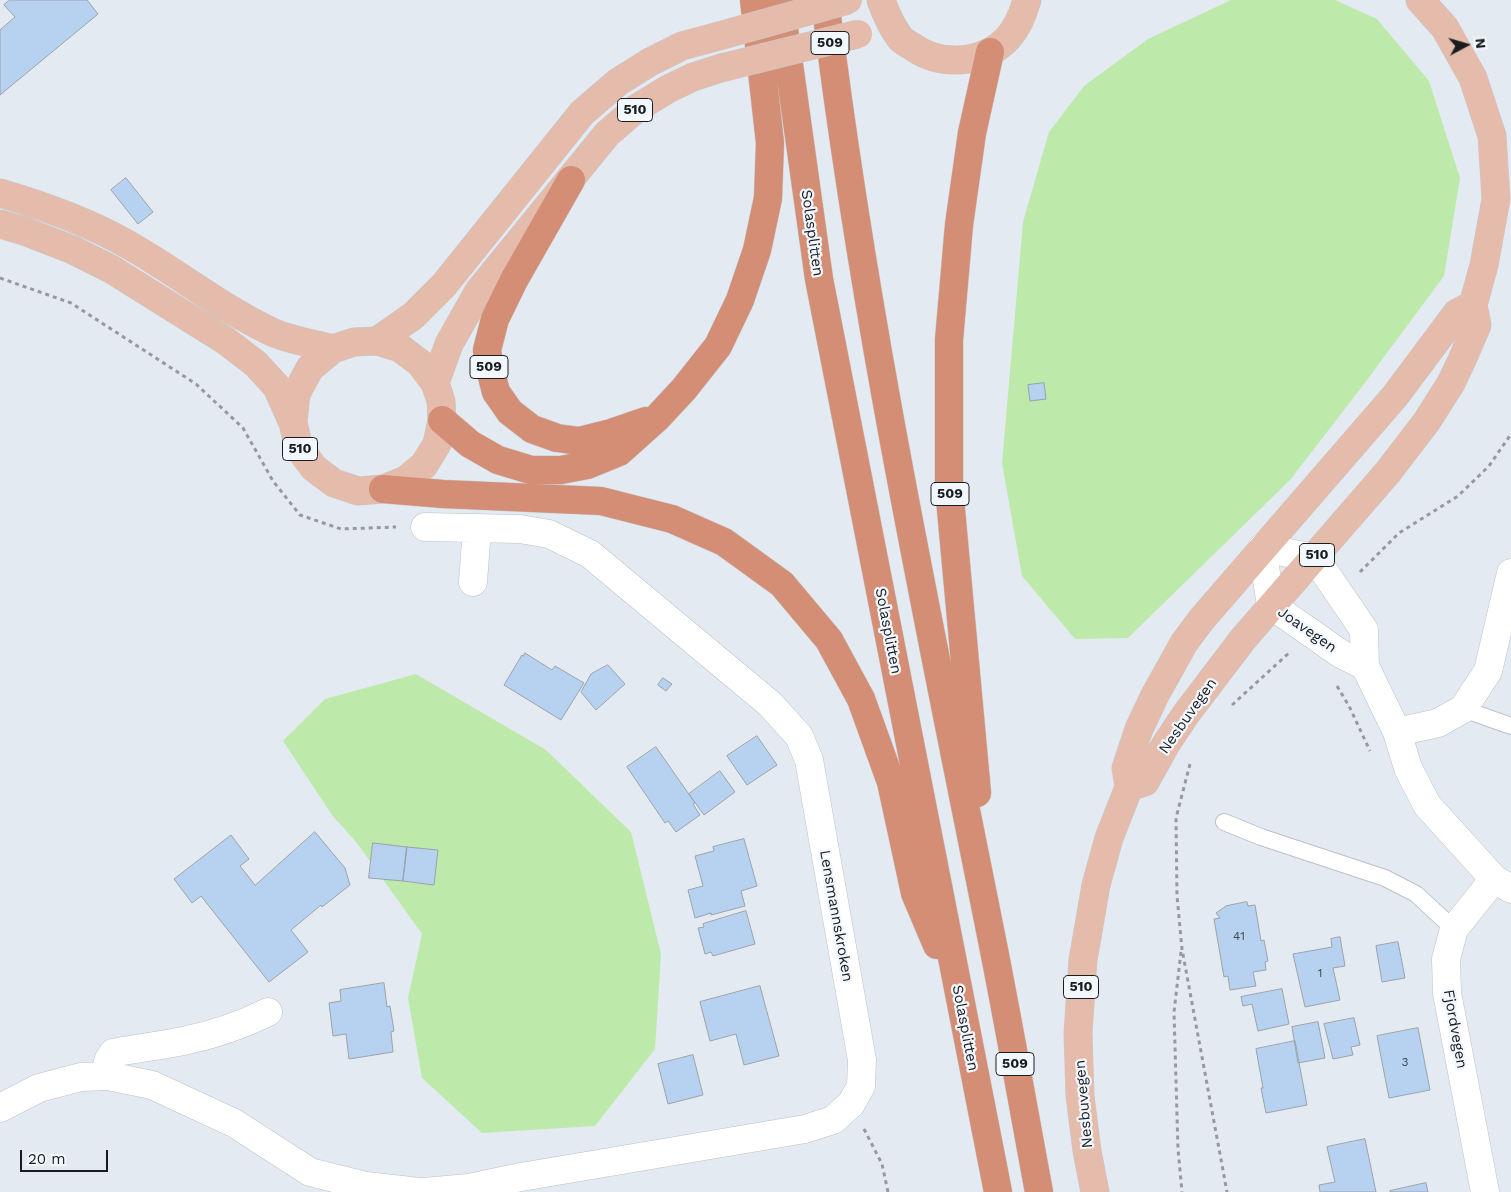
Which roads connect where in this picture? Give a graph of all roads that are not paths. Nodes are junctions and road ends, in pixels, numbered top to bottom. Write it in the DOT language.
graph roads {
  1 [pos="754,0"];
  2 [pos="780,0"];
  3 [pos="825,0"];
  4 [pos="848,0"];
  5 [pos="881,0"];
  6 [pos="1027,0"];
  7 [pos="1420,0"];
  8 [pos="902,40"];
  9 [pos="990,52"];
  10 [pos="571,180"];
  11 [pos="0,193"];
  12 [pos="0,224"];
  13 [pos="1472,305"];
  14 [pos="377,341"];
  15 [pos="333,349"];
  16 [pos="435,383"];
  17 [pos="657,418"];
  18 [pos="442,420"];
  19 [pos="293,423"];
  20 [pos="383,489"];
  21 [pos="425,526"];
  22 [pos="477,528"];
  23 [pos="1262,548"];
  24 [pos="1315,558"];
  25 [pos="1511,572"];
  26 [pos="473,582"];
  27 [pos="1272,605"];
  28 [pos="1365,666"];
  29 [pos="1463,709"];
  30 [pos="1511,726"];
  31 [pos="1397,732"];
  32 [pos="1129,787"];
  33 [pos="1224,822"];
  34 [pos="1502,884"];
  35 [pos="1454,929"];
  36 [pos="991,937"];
  37 [pos="957,991"];
  38 [pos="268,1012"];
  39 [pos="108,1076"];
  40 [pos="0,1108"];
  41 [pos="419,1192"];
  42 [pos="424,1192"];
  43 [pos="998,1192"];
  44 [pos="1039,1192"];
  45 [pos="1095,1192"];
  46 [pos="1485,1192"];
  1 -- 17 [label="highway, 509"];
  2 -- 37 [label="highway, Solasplitten / 509"];
  3 -- 36 [label="highway, 509"];
  4 -- 14 [label="main road, 510, bridge"];
  5 -- 8 [label="main road, 510"];
  6 -- 9 [label="main road, 510"];
  7 -- 13 [label="main road, 510"];
  8 -- 9 [label="main road, 510"];
  8 -- 10 [label="main road, 510, bridge"];
  9 -- 36 [label="highway, 509"];
  10 -- 16 [label="main road, 510"];
  10 -- 17 [label="highway, 509"];
  11 -- 15 [label="main road"];
  12 -- 19 [label="main road, 510"];
  13 -- 23 [label="main road, 510"];
  13 -- 24 [label="main road, Nesbuvegen / 510"];
  14 -- 15 [label="main road, 510"];
  14 -- 16 [label="main road, 510"];
  15 -- 19 [label="main road, 510"];
  16 -- 18 [label="main road, 510"];
  17 -- 18 [label="highway, 509"];
  18 -- 20 [label="main road, 510"];
  19 -- 20 [label="main road, 510"];
  20 -- 37 [label="highway, 509"];
  21 -- 22 [label="street, Lensmannskroken"];
  22 -- 26 [label="street"];
  22 -- 42 [label="street, Lensmannskroken"];
  23 -- 24 [label="street"];
  23 -- 27 [label="street, Joavegen"];
  23 -- 32 [label="main road, 510"];
  24 -- 27 [label="main road, Nesbuvegen / 510"];
  24 -- 28 [label="street"];
  25 -- 29 [label="street"];
  27 -- 28 [label="street, Joavegen"];
  27 -- 32 [label="main road, Nesbuvegen / 510"];
  28 -- 31 [label="street"];
  29 -- 30 [label="lane"];
  29 -- 31 [label="street"];
  31 -- 34 [label="street"];
  32 -- 45 [label="main road, Nesbuvegen / 510"];
  33 -- 35 [label="lane"];
  34 -- 35 [label="street, Fjordvegen"];
  35 -- 46 [label="street, Fjordvegen"];
  36 -- 44 [label="highway, 509"];
  37 -- 43 [label="highway, Solasplitten / 509"];
  38 -- 39 [label="street"];
  39 -- 40 [label="street"];
  39 -- 41 [label="street"];
}
